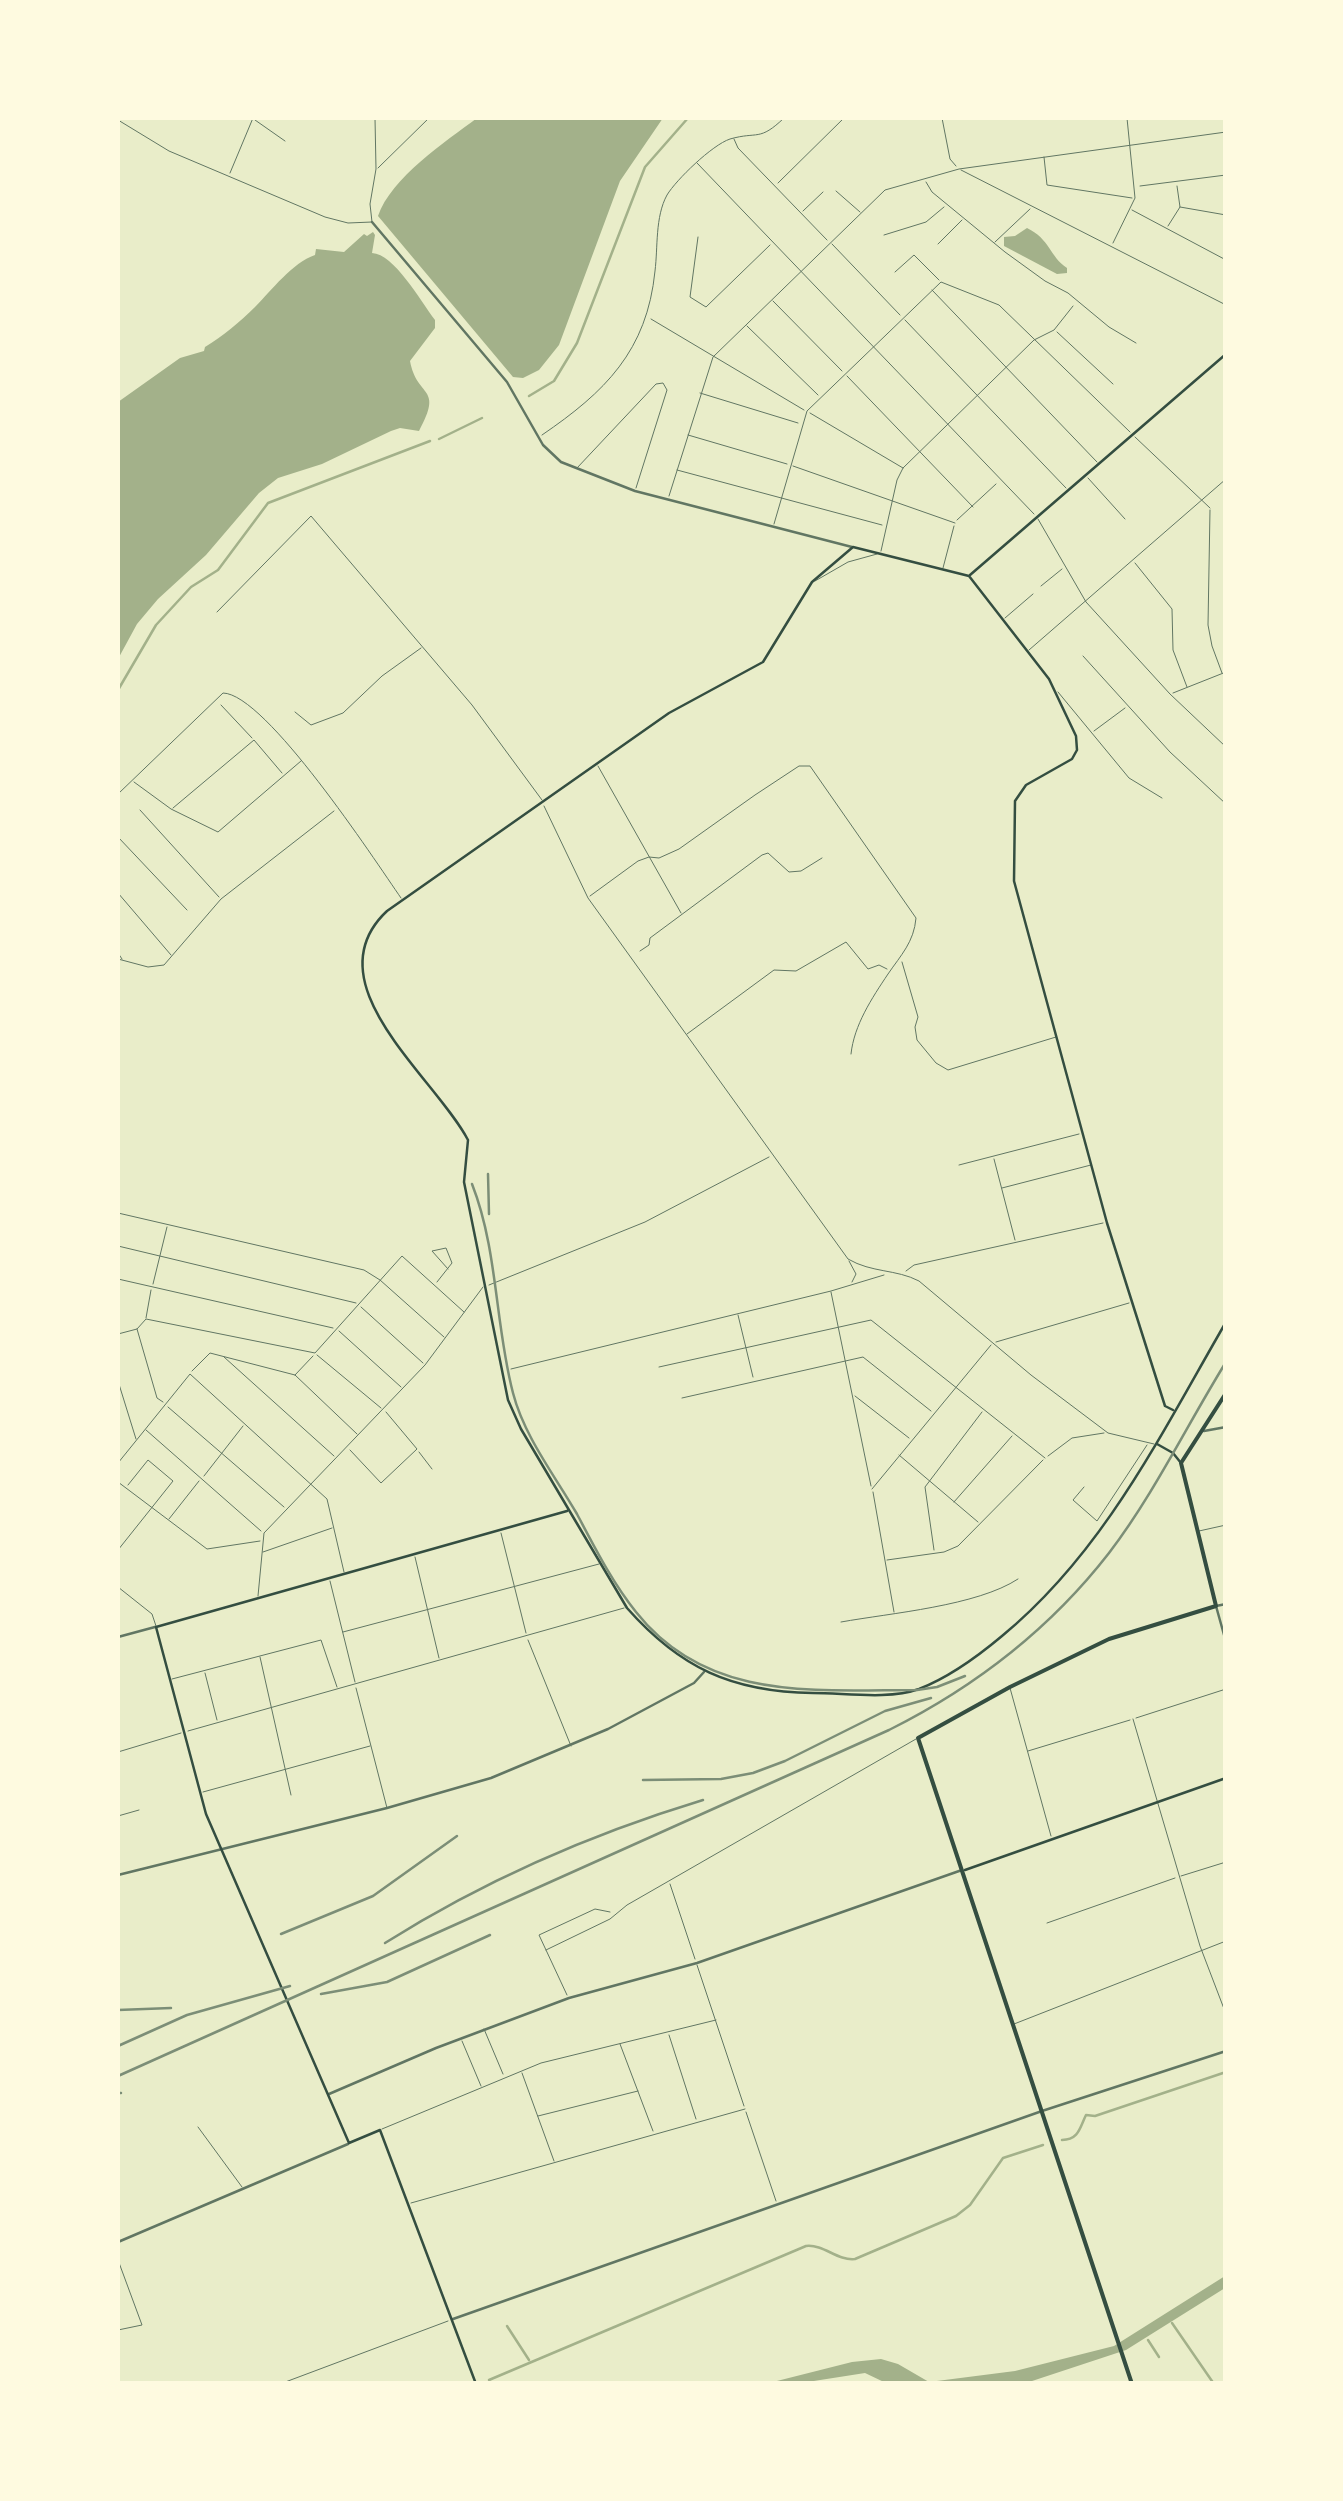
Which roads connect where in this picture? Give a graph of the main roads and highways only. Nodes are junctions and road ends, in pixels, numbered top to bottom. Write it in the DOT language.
graph roads {
  1 [pos="1226,354"];
  2 [pos="969,576"];
  3 [pos="1226,1322"];
  4 [pos="1226,1392"];
  5 [pos="1174,1411"];
  6 [pos="1156,1444"];
  7 [pos="1182,1463"];
  8 [pos="568,1511"];
  9 [pos="1226,1778"];
  10 [pos="964,1870"];
  11 [pos="476,2384"];
  12 [pos="1132,2384"];
  1 -- 2 [label="main road"];
  2 -- 5 [label="main road"];
  2 -- 8 [label="main road"];
  3 -- 5 [label="main road"];
  4 -- 7 [label="main road"];
  5 -- 6 [label="main road"];
  6 -- 7 [label="main road"];
  6 -- 8 [label="main road"];
  7 -- 10 [label="main road"];
  8 -- 11 [label="main road"];
  9 -- 10 [label="main road"];
  10 -- 12 [label="main road"];
}
